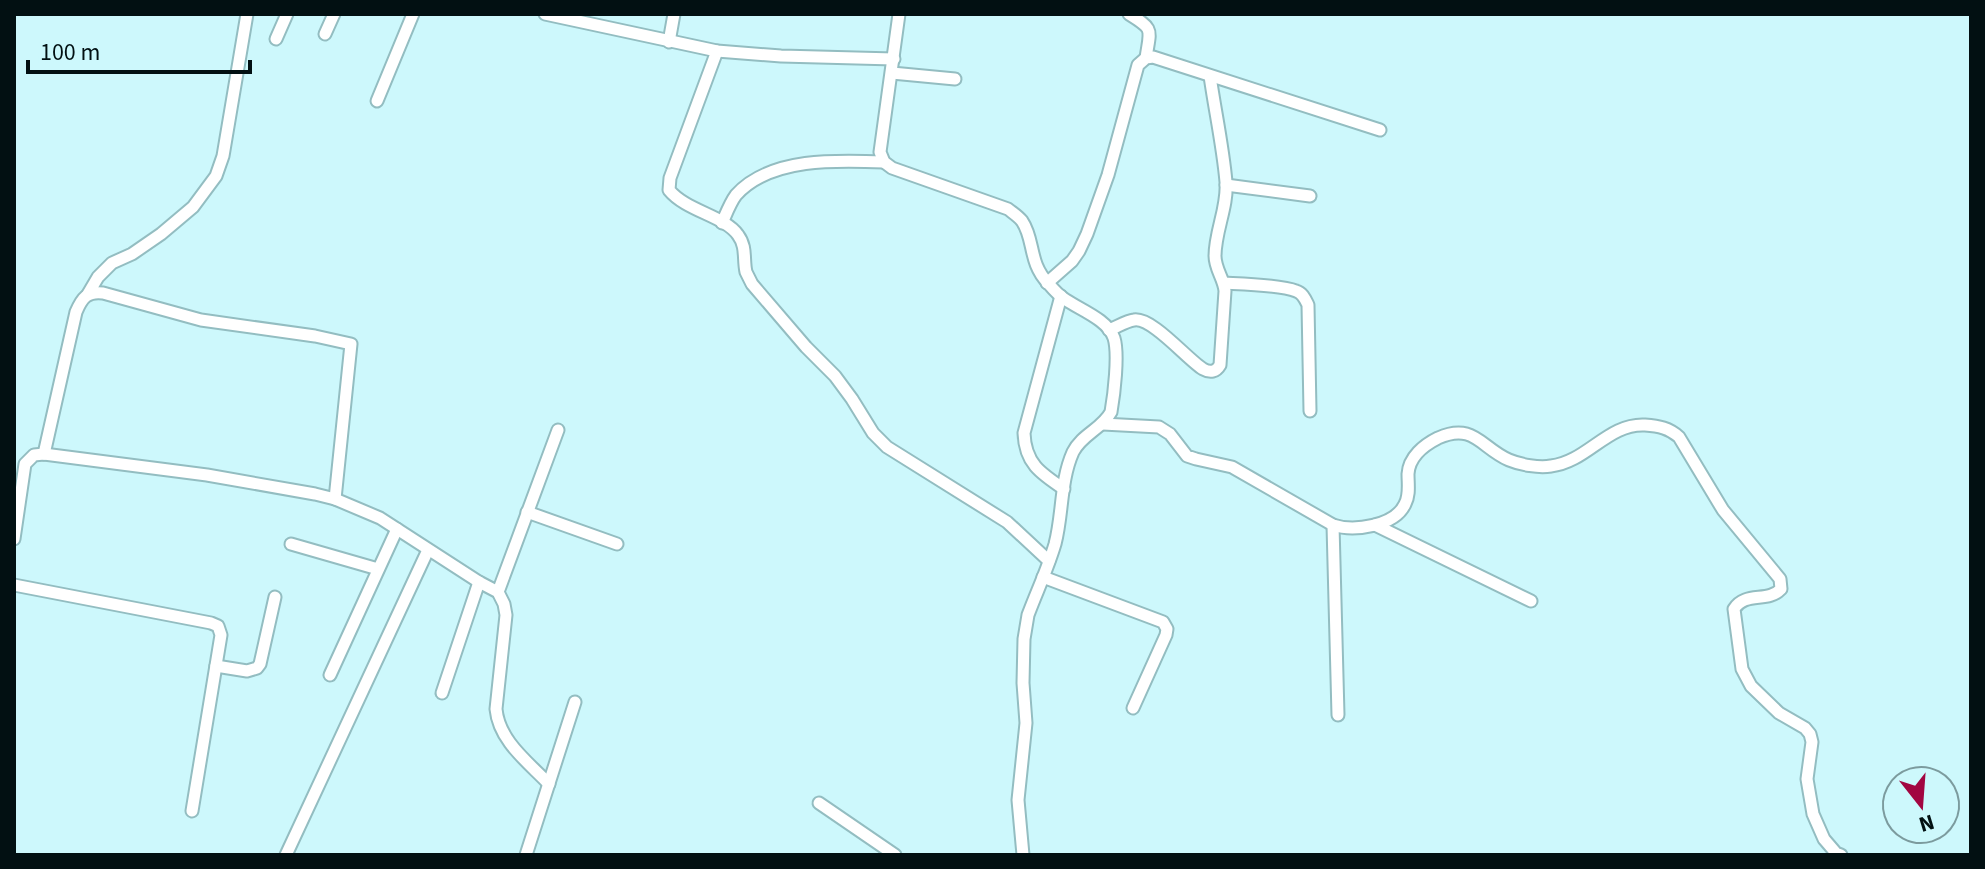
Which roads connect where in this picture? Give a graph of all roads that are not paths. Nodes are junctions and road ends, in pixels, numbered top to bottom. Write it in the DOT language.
graph roads {
  1 [pos="247,14"];
  2 [pos="287,14"];
  3 [pos="334,14"];
  4 [pos="413,14"];
  5 [pos="545,14"];
  6 [pos="674,14"];
  7 [pos="899,14"];
  8 [pos="1129,14"];
  9 [pos="325,34"];
  10 [pos="276,39"];
  11 [pos="669,42"];
  12 [pos="717,51"];
  13 [pos="1146,58"];
  14 [pos="894,59"];
  15 [pos="892,73"];
  16 [pos="1210,76"];
  17 [pos="955,79"];
  18 [pos="377,101"];
  19 [pos="1380,130"];
  20 [pos="884,162"];
  21 [pos="1226,185"];
  22 [pos="1310,196"];
  23 [pos="722,223"];
  24 [pos="1047,283"];
  25 [pos="1224,283"];
  26 [pos="88,294"];
  27 [pos="1061,296"];
  28 [pos="1109,330"];
  29 [pos="1310,411"];
  30 [pos="1103,424"];
  31 [pos="558,430"];
  32 [pos="44,454"];
  33 [pos="1064,489"];
  34 [pos="335,499"];
  35 [pos="17,500"];
  36 [pos="527,512"];
  37 [pos="1333,525"];
  38 [pos="1375,525"];
  39 [pos="397,529"];
  40 [pos="14,539"];
  41 [pos="291,544"];
  42 [pos="617,544"];
  43 [pos="428,550"];
  44 [pos="1049,561"];
  45 [pos="378,569"];
  46 [pos="1043,577"];
  47 [pos="479,582"];
  48 [pos="14,585"];
  49 [pos="498,592"];
  50 [pos="275,597"];
  51 [pos="1531,601"];
  52 [pos="216,666"];
  53 [pos="330,675"];
  54 [pos="442,693"];
  55 [pos="575,702"];
  56 [pos="1133,708"];
  57 [pos="1338,715"];
  58 [pos="549,784"];
  59 [pos="819,803"];
  60 [pos="192,811"];
  61 [pos="286,855"];
  62 [pos="526,855"];
  63 [pos="895,855"];
  64 [pos="1023,855"];
  65 [pos="1841,855"];
  1 -- 26 [label="street"];
  2 -- 10 [label="street"];
  3 -- 9 [label="street"];
  4 -- 18 [label="street"];
  5 -- 11 [label="street"];
  6 -- 11 [label="street"];
  7 -- 14 [label="street"];
  8 -- 13 [label="street"];
  11 -- 12 [label="street"];
  12 -- 14 [label="street"];
  12 -- 23 [label="street"];
  13 -- 16 [label="street"];
  13 -- 24 [label="street"];
  14 -- 15 [label="street"];
  15 -- 17 [label="street"];
  15 -- 20 [label="street"];
  16 -- 19 [label="street"];
  16 -- 21 [label="street"];
  20 -- 23 [label="street"];
  20 -- 24 [label="street"];
  21 -- 22 [label="street"];
  21 -- 25 [label="street"];
  23 -- 44 [label="street"];
  24 -- 27 [label="street"];
  25 -- 28 [label="street"];
  25 -- 29 [label="street"];
  26 -- 32 [label="street"];
  26 -- 34 [label="street"];
  27 -- 28 [label="street"];
  27 -- 33 [label="street"];
  28 -- 30 [label="street"];
  30 -- 33 [label="street"];
  30 -- 37 [label="street"];
  31 -- 36 [label="street"];
  32 -- 34 [label="street"];
  32 -- 35 [label="street"];
  33 -- 44 [label="street"];
  34 -- 39 [label="street"];
  35 -- 40 [label="street"];
  36 -- 42 [label="street"];
  36 -- 49 [label="street"];
  37 -- 38 [label="street"];
  37 -- 57 [label="street"];
  38 -- 51 [label="street"];
  38 -- 65 [label="street"];
  39 -- 43 [label="street"];
  39 -- 45 [label="street"];
  41 -- 45 [label="street"];
  43 -- 47 [label="street"];
  43 -- 61 [label="street"];
  44 -- 46 [label="street"];
  45 -- 53 [label="street"];
  46 -- 56 [label="street"];
  46 -- 64 [label="street"];
  47 -- 49 [label="street"];
  47 -- 54 [label="street"];
  48 -- 52 [label="street"];
  49 -- 58 [label="street"];
  50 -- 52 [label="street"];
  52 -- 60 [label="street"];
  55 -- 58 [label="street"];
  58 -- 62 [label="street"];
  59 -- 63 [label="street"];
}
